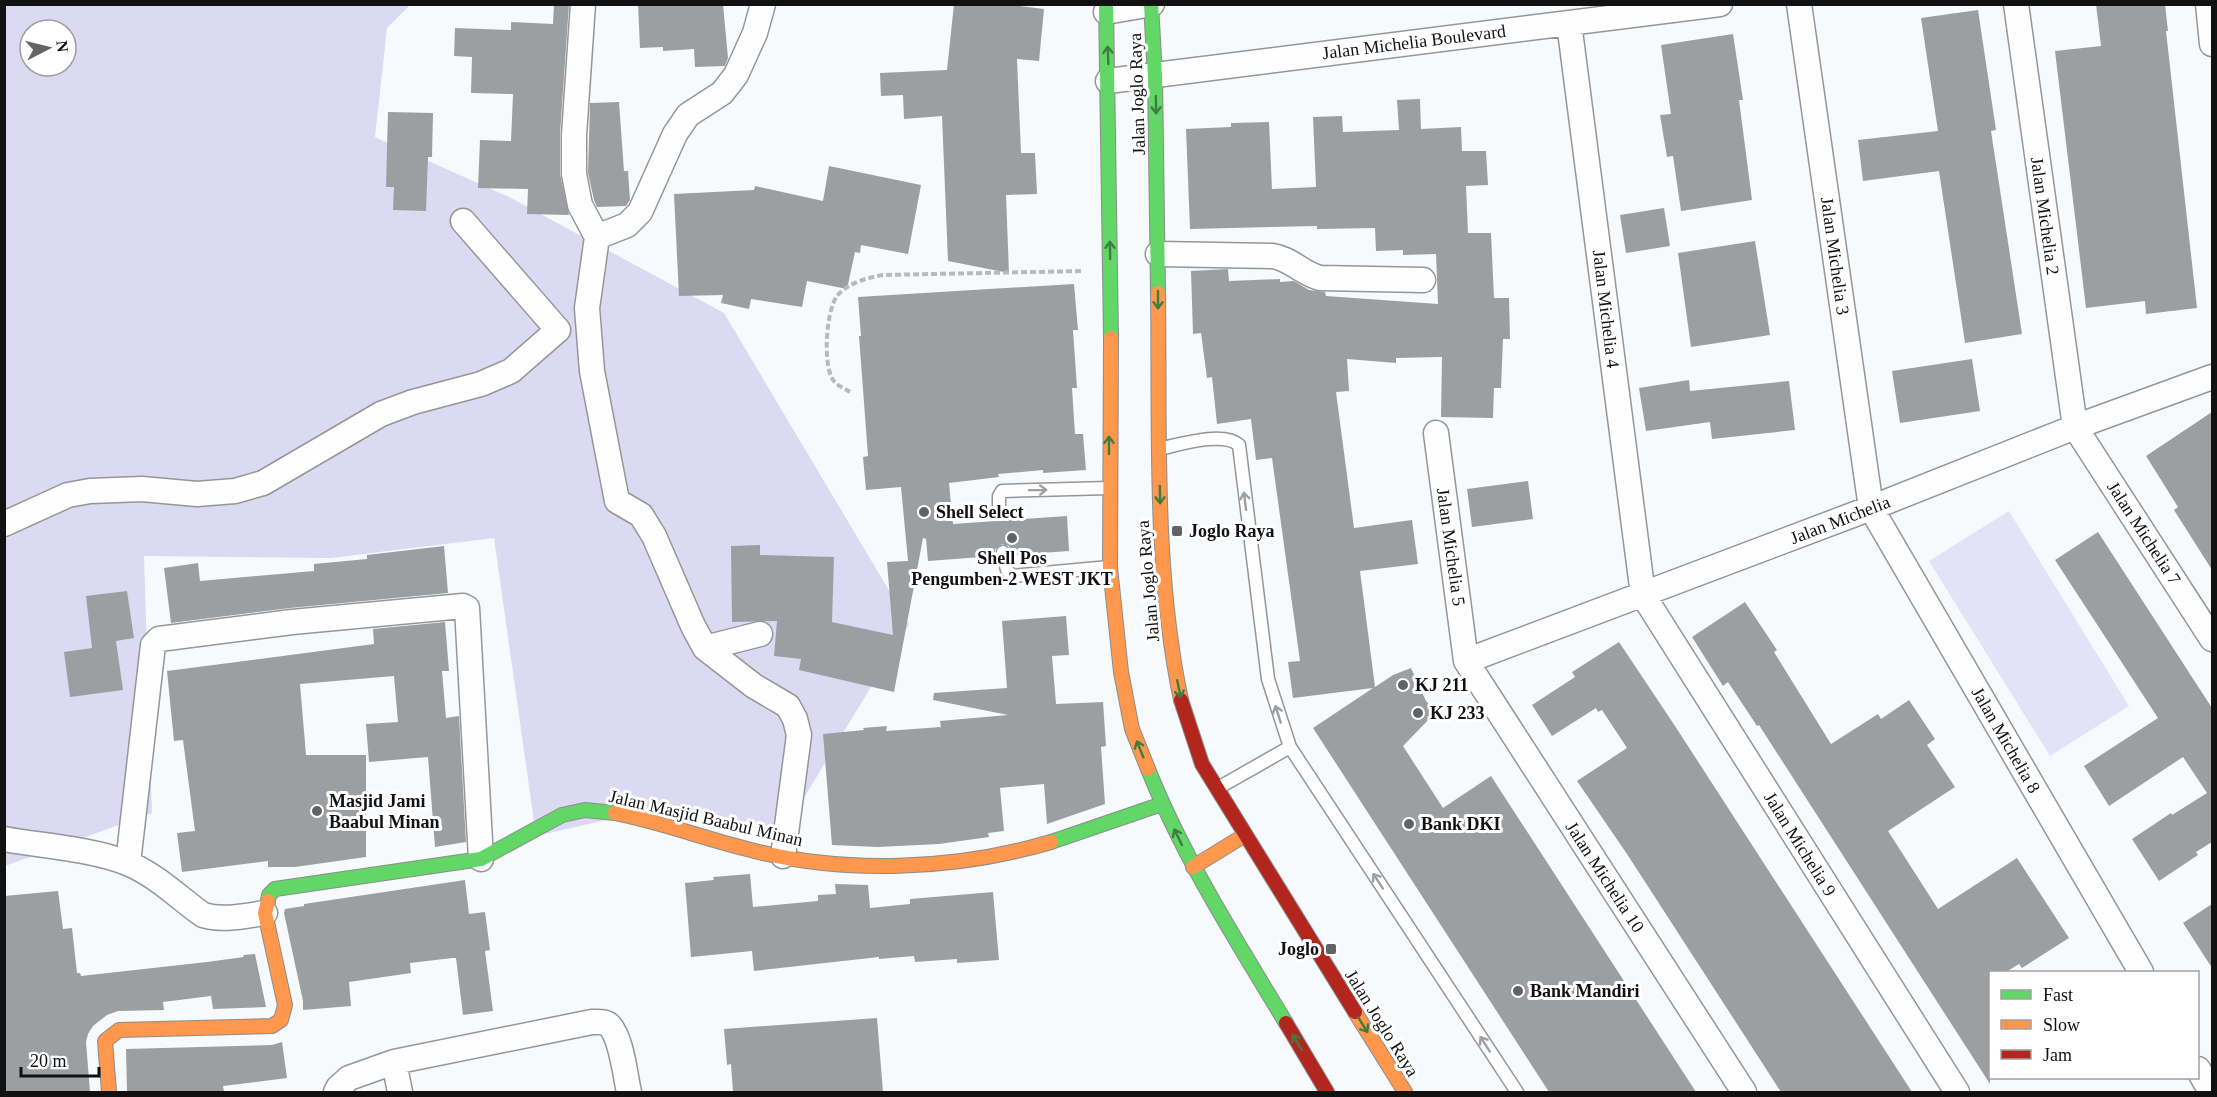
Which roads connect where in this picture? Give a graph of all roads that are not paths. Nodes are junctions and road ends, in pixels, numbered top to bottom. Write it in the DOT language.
graph roads {
  1 [pos="583,4"];
  2 [pos="763,4"];
  3 [pos="1720,4"];
  4 [pos="1799,4"];
  5 [pos="2016,4"];
  6 [pos="2208,4"];
  7 [pos="1152,5"];
  8 [pos="1106,8"];
  9 [pos="1569,23"];
  10 [pos="2212,44"];
  11 [pos="1155,76"];
  12 [pos="1108,81"];
  13 [pos="463,221"];
  14 [pos="597,237"];
  15 [pos="1158,254"];
  16 [pos="1424,280"];
  17 [pos="587,308"];
  18 [pos="558,330"];
  19 [pos="2212,377"];
  20 [pos="2075,427"];
  21 [pos="1436,433"];
  22 [pos="1159,449"];
  23 [pos="1109,488"];
  24 [pos="1871,508"];
  25 [pos="999,513"];
  26 [pos="4,524"];
  27 [pos="1003,552"];
  28 [pos="1110,567"];
  29 [pos="1643,595"];
  30 [pos="760,634"];
  31 [pos="2212,639"];
  32 [pos="705,648"];
  33 [pos="1466,661"];
  34 [pos="1290,747"];
  35 [pos="1217,789"];
  36 [pos="1162,804"];
  37 [pos="1245,835"];
  38 [pos="4,839"];
  39 [pos="783,856"];
  40 [pos="481,859"];
  41 [pos="128,863"];
  42 [pos="1193,867"];
  43 [pos="265,913"];
  44 [pos="2140,971"];
  45 [pos="394,1062"];
  46 [pos="2199,1071"];
  47 [pos="109,1092"];
  48 [pos="336,1092"];
  49 [pos="400,1092"];
  50 [pos="629,1092"];
  51 [pos="1327,1092"];
  52 [pos="1405,1092"];
  53 [pos="1517,1092"];
  54 [pos="1744,1092"];
  55 [pos="1957,1092"];
  56 [pos="2211,1092"];
  1 -- 14 [label="street"];
  2 -- 14 [label="street"];
  3 -- 9 [label="street, Jalan Michelia Boulevard"];
  4 -- 24 [label="street, Jalan Michelia 3"];
  5 -- 20 [label="street, Jalan Michelia 2"];
  6 -- 10 [label="street"];
  7 -- 8 [label="street"];
  7 -- 11 [label="main road, Jalan Joglo Raya"];
  12 -- 8 [label="main road, Jalan Joglo Raya, one-way"];
  9 -- 11 [label="street, Jalan Michelia Boulevard"];
  9 -- 29 [label="street, Jalan Michelia 4"];
  11 -- 12 [label="street, Jalan Michelia Boulevard"];
  11 -- 15 [label="main road, Jalan Joglo Raya, one-way"];
  23 -- 12 [label="main road, Jalan Joglo Raya, one-way"];
  13 -- 18 [label="street"];
  14 -- 17 [label="street"];
  15 -- 16 [label="street"];
  15 -- 22 [label="main road, Jalan Joglo Raya, one-way"];
  17 -- 18 [label="street"];
  17 -- 32 [label="street"];
  18 -- 26 [label="street"];
  19 -- 20 [label="street, Jalan Michelia"];
  20 -- 24 [label="street, Jalan Michelia"];
  20 -- 31 [label="street, Jalan Michelia 7"];
  21 -- 33 [label="street, Jalan Michelia 5"];
  34 -- 22 [label="lane, one-way"];
  22 -- 35 [label="main road, Jalan Joglo Raya, one-way"];
  25 -- 23 [label="lane, one-way"];
  23 -- 28 [label="main road, Jalan Joglo Raya"];
  24 -- 29 [label="street, Jalan Michelia"];
  24 -- 44 [label="street, Jalan Michelia 8"];
  27 -- 28 [label="lane"];
  36 -- 28 [label="main road, Jalan Joglo Raya, one-way"];
  29 -- 33 [label="street, Jalan Michelia"];
  29 -- 55 [label="street, Jalan Michelia 9"];
  30 -- 32 [label="street"];
  32 -- 39 [label="street"];
  33 -- 54 [label="street, Jalan Michelia 10"];
  34 -- 35 [label="lane"];
  53 -- 34 [label="lane, one-way"];
  35 -- 37 [label="main road, Jalan Joglo Raya"];
  36 -- 39 [label="main road, Jalan Masjid Baabul Minan"];
  42 -- 36 [label="main road, Jalan Joglo Raya, one-way"];
  37 -- 42 [label="main road"];
  37 -- 52 [label="main road, Jalan Joglo Raya, one-way"];
  38 -- 41 [label="street"];
  39 -- 40 [label="main road, Jalan Masjid Baabul Minan"];
  40 -- 41 [label="street"];
  40 -- 43 [label="main road, Jalan Masjid Baabul Minan"];
  41 -- 43 [label="street"];
  51 -- 42 [label="main road, Jalan Joglo Raya, one-way"];
  43 -- 47 [label="main road"];
  45 -- 48 [label="street"];
  45 -- 49 [label="street"];
  45 -- 50 [label="street"];
  46 -- 56 [label="street"];
}
